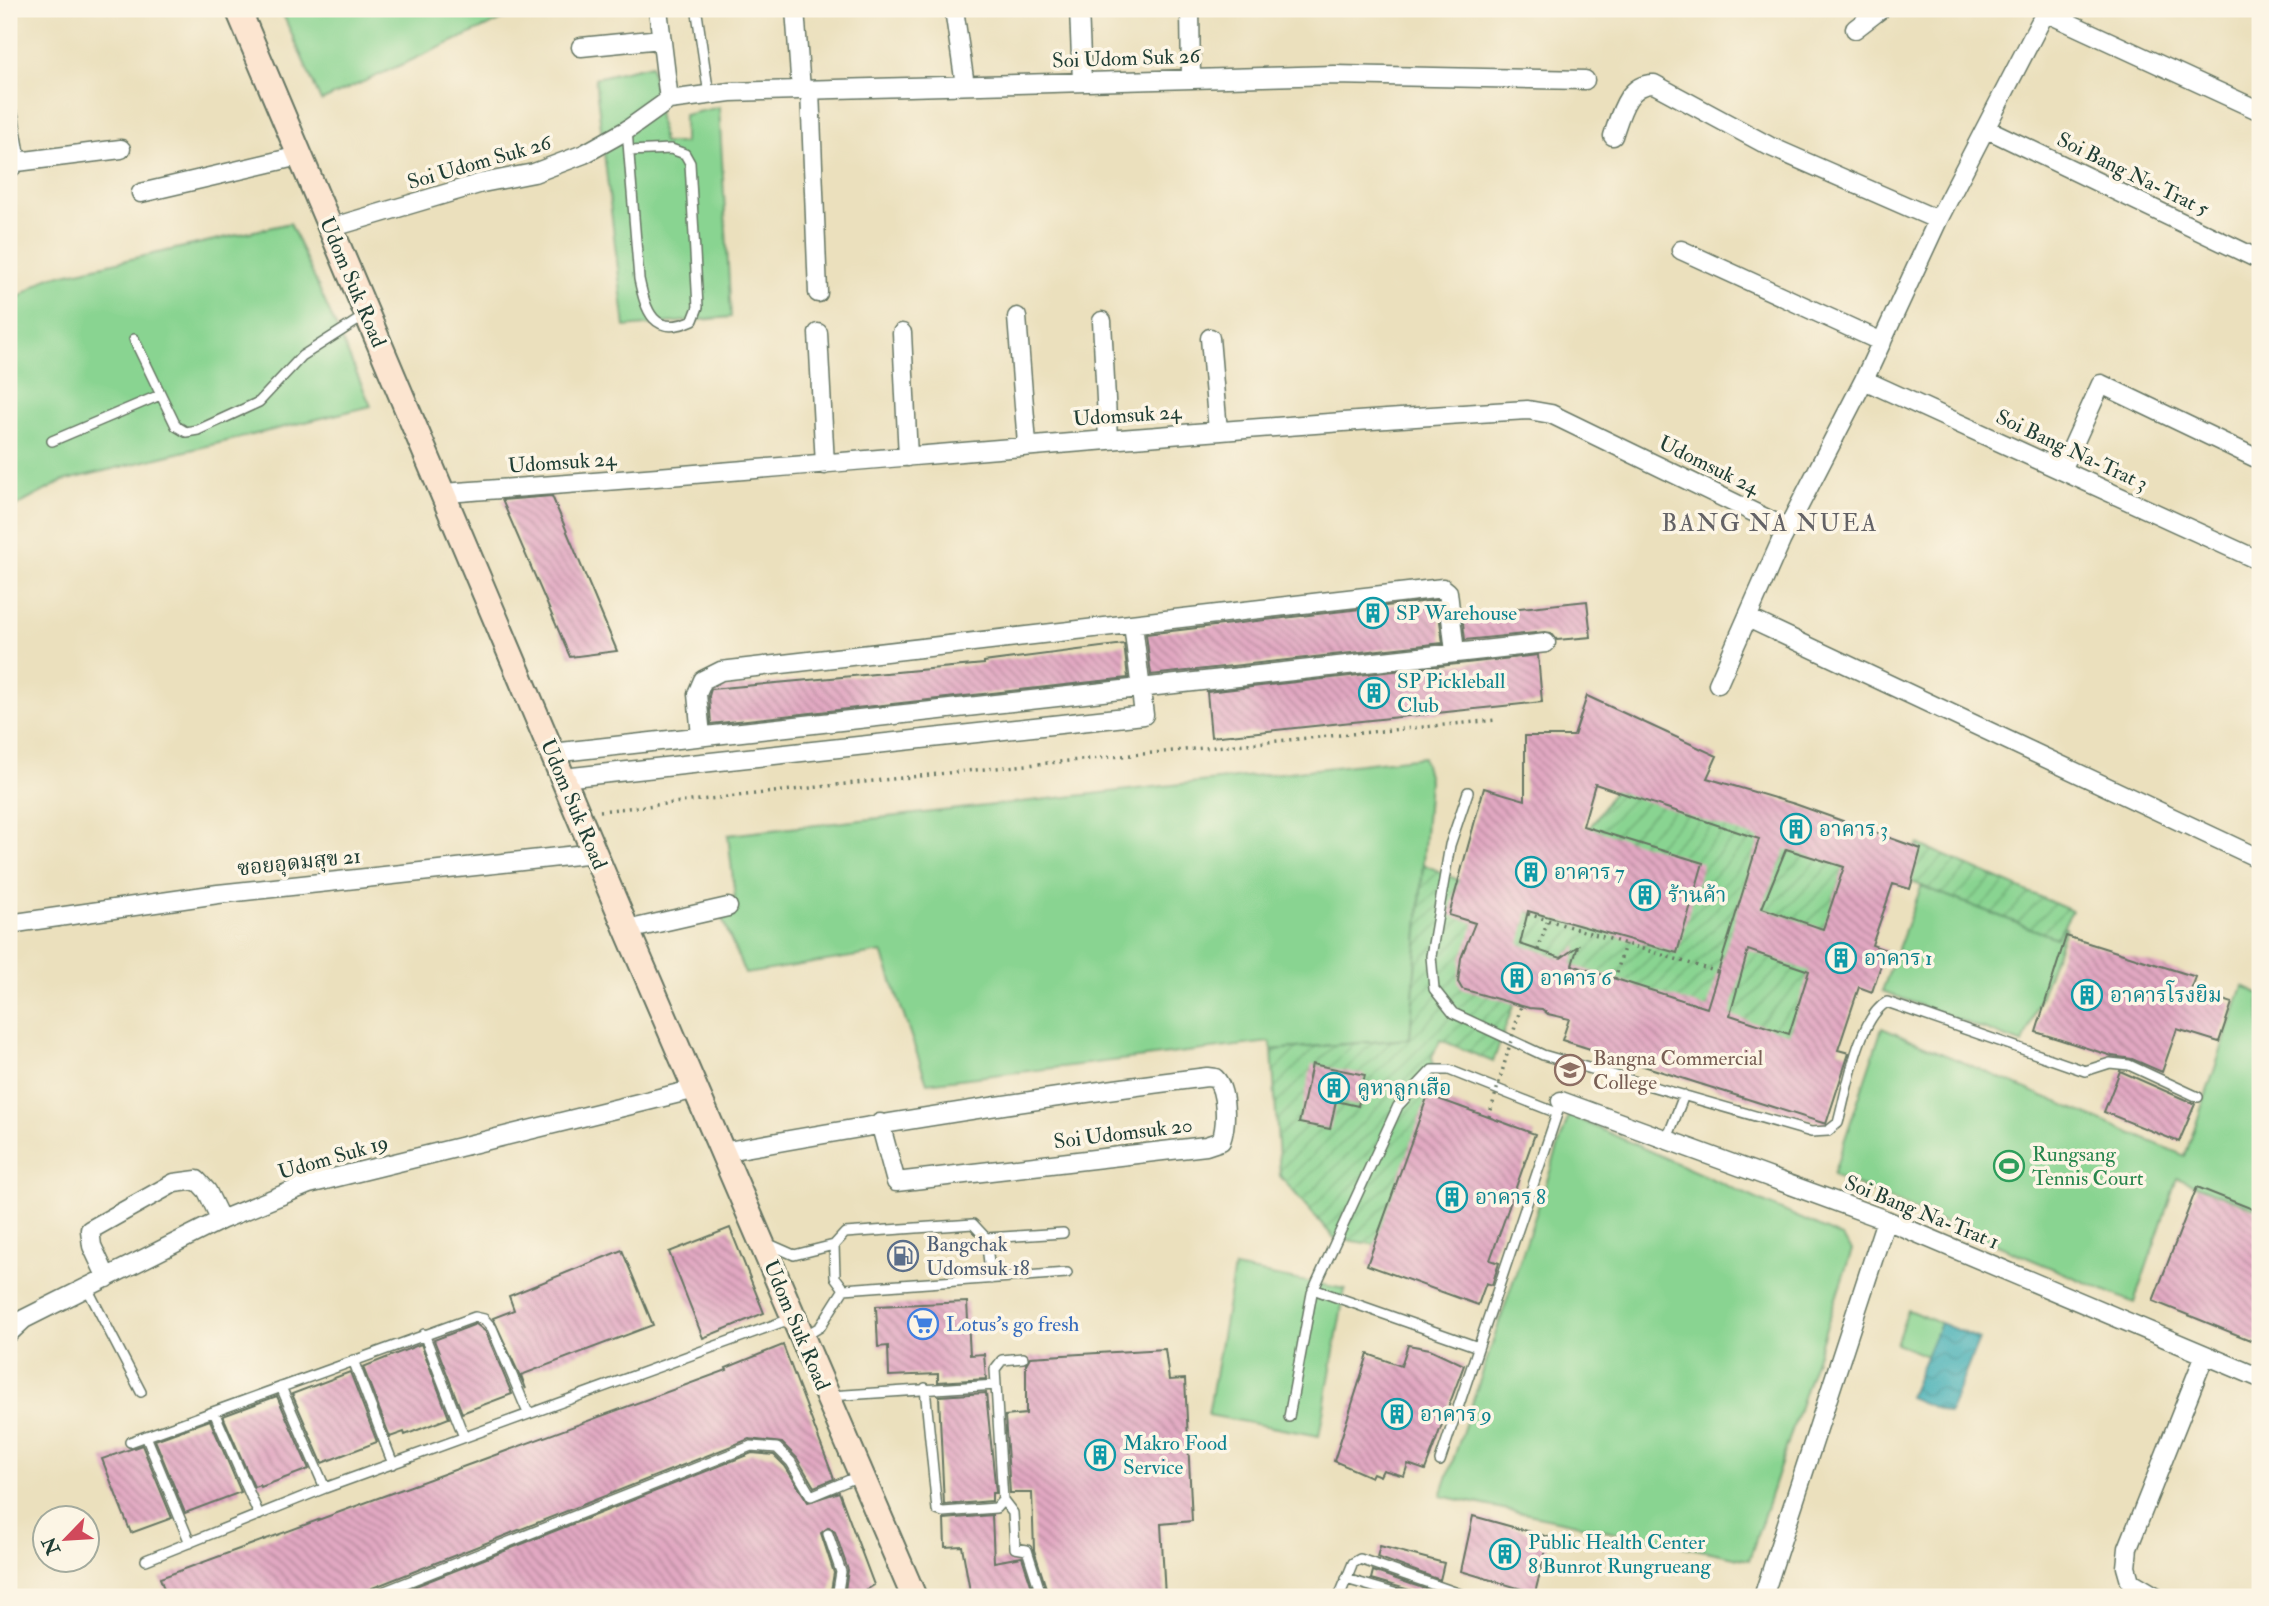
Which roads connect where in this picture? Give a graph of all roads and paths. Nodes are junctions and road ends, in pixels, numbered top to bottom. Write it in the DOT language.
graph roads {
  1 [pos="238,9"];
  2 [pos="658,9"];
  3 [pos="794,9"];
  4 [pos="954,9"];
  5 [pos="1079,9"];
  6 [pos="1191,9"];
  7 [pos="1881,9"];
  8 [pos="2046,10"];
  9 [pos="697,13"];
  10 [pos="1855,29"];
  11 [pos="661,39"];
  12 [pos="580,47"];
  13 [pos="1191,79"];
  14 [pos="1585,80"];
  15 [pos="1082,82"];
  16 [pos="965,85"];
  17 [pos="806,90"];
  18 [pos="709,95"];
  19 [pos="668,100"];
  20 [pos="2260,111"];
  21 [pos="9,116"];
  22 [pos="1987,129"];
  23 [pos="627,130"];
  24 [pos="1613,136"];
  25 [pos="121,149"];
  26 [pos="628,151"];
  27 [pos="299,156"];
  28 [pos="13,165"];
  29 [pos="141,193"];
  30 [pos="1938,220"];
  31 [pos="330,228"];
  32 [pos="1681,250"];
  33 [pos="2260,260"];
  34 [pos="818,293"];
  35 [pos="368,315"];
  36 [pos="1017,317"];
  37 [pos="1102,321"];
  38 [pos="818,333"];
  39 [pos="902,333"];
  40 [pos="1210,338"];
  41 [pos="134,340"];
  42 [pos="1882,342"];
  43 [pos="1864,380"];
  44 [pos="159,395"];
  45 [pos="1218,431"];
  46 [pos="1108,439"];
  47 [pos="52,441"];
  48 [pos="1027,444"];
  49 [pos="908,457"];
  50 [pos="2260,460"];
  51 [pos="825,465"];
  52 [pos="2062,470"];
  53 [pos="443,493"];
  54 [pos="1788,529"];
  55 [pos="2260,561"];
  56 [pos="1748,618"];
  57 [pos="1133,624"];
  58 [pos="1546,643"];
  59 [pos="1455,652"];
  60 [pos="1718,684"];
  61 [pos="1140,686"];
  62 [pos="1496,720"];
  63 [pos="695,736"];
  64 [pos="552,753"];
  65 [pos="691,764"];
  66 [pos="563,778"];
  67 [pos="1468,792"];
  68 [pos="578,813"];
  69 [pos="595,853"];
  70 [pos="2260,859"];
  71 [pos="728,907"];
  72 [pos="1528,914"];
  73 [pos="1548,920"];
  74 [pos="9,924"];
  75 [pos="627,930"];
  76 [pos="1625,944"];
  77 [pos="1538,950"];
  78 [pos="1717,972"];
  79 [pos="1615,978"];
  80 [pos="1521,1006"];
  81 [pos="696,1089"];
  82 [pos="1684,1095"];
  83 [pos="2198,1097"];
  84 [pos="1559,1107"];
  85 [pos="1489,1117"];
  86 [pos="880,1123"];
  87 [pos="1667,1139"];
  88 [pos="722,1152"];
  89 [pos="221,1220"];
  90 [pos="1886,1220"];
  91 [pos="1063,1233"];
  92 [pos="986,1238"];
  93 [pos="761,1241"];
  94 [pos="834,1245"];
  95 [pos="1067,1273"];
  96 [pos="107,1278"];
  97 [pos="991,1279"];
  98 [pos="87,1288"];
  99 [pos="844,1289"];
  100 [pos="1313,1289"];
  101 [pos="798,1327"];
  102 [pos="9,1333"];
  103 [pos="424,1334"];
  104 [pos="1478,1347"];
  105 [pos="2204,1357"];
  106 [pos="1023,1358"];
  107 [pos="353,1360"];
  108 [pos="2260,1378"];
  109 [pos="996,1385"];
  110 [pos="281,1387"];
  111 [pos="925,1388"];
  112 [pos="142,1392"];
  113 [pos="828,1396"];
  114 [pos="214,1412"];
  115 [pos="528,1413"];
  116 [pos="1289,1417"];
  117 [pos="146,1436"];
  118 [pos="464,1437"];
  119 [pos="130,1443"];
  120 [pos="1440,1461"];
  121 [pos="393,1464"];
  122 [pos="860,1476"];
  123 [pos="325,1489"];
  124 [pos="1003,1500"];
  125 [pos="259,1515"];
  126 [pos="828,1534"];
  127 [pos="190,1543"];
  128 [pos="145,1560"];
  129 [pos="1346,1579"];
  130 [pos="1449,1594"];
  131 [pos="370,1597"];
  132 [pos="837,1597"];
  133 [pos="914,1597"];
  134 [pos="1042,1597"];
  135 [pos="1339,1597"];
  136 [pos="1408,1597"];
  137 [pos="1469,1597"];
  138 [pos="1763,1597"];
  139 [pos="2157,1597"];
  1 -- 27 [label="main road, Udom Suk Road"];
  2 -- 11 [label="street"];
  3 -- 17 [label="street"];
  4 -- 16 [label="street"];
  5 -- 15 [label="street"];
  6 -- 13 [label="street"];
  7 -- 10 [label="street"];
  8 -- 20 [label="street"];
  8 -- 22 [label="street"];
  9 -- 18 [label="lane"];
  11 -- 12 [label="street"];
  11 -- 19 [label="street"];
  13 -- 14 [label="street, Soi Udom Suk 26"];
  13 -- 15 [label="street, Soi Udom Suk 26"];
  15 -- 16 [label="street, Soi Udom Suk 26"];
  16 -- 17 [label="street, Soi Udom Suk 26"];
  17 -- 18 [label="street, Soi Udom Suk 26"];
  17 -- 34 [label="street"];
  18 -- 19 [label="street, Soi Udom Suk 26"];
  19 -- 23 [label="street, Soi Udom Suk 26"];
  21 -- 28 [label="street"];
  22 -- 30 [label="street"];
  22 -- 33 [label="street, Soi Bang Na-Trat 5"];
  23 -- 26 [label="lane"];
  23 -- 31 [label="street, Soi Udom Suk 26"];
  24 -- 30 [label="street"];
  25 -- 28 [label="street"];
  26 -- 26 [label="lane"];
  27 -- 29 [label="street"];
  27 -- 31 [label="main road, Udom Suk Road"];
  30 -- 42 [label="street"];
  31 -- 35 [label="main road, Udom Suk Road"];
  32 -- 42 [label="street"];
  35 -- 44 [label="lane"];
  35 -- 53 [label="main road, Udom Suk Road"];
  36 -- 48 [label="street"];
  37 -- 46 [label="street"];
  38 -- 51 [label="street"];
  39 -- 49 [label="street"];
  40 -- 45 [label="street"];
  41 -- 44 [label="lane"];
  42 -- 43 [label="street"];
  43 -- 52 [label="street, Soi Bang Na-Trat 3"];
  43 -- 54 [label="street"];
  44 -- 47 [label="lane"];
  45 -- 46 [label="street, Udomsuk 24"];
  45 -- 54 [label="street, Udomsuk 24"];
  46 -- 48 [label="street, Udomsuk 24"];
  48 -- 49 [label="street, Udomsuk 24"];
  49 -- 51 [label="street, Udomsuk 24"];
  50 -- 52 [label="street"];
  51 -- 53 [label="street, Udomsuk 24"];
  52 -- 55 [label="street, Soi Bang Na-Trat 3"];
  53 -- 64 [label="main road, Udom Suk Road"];
  54 -- 56 [label="street"];
  56 -- 60 [label="street"];
  56 -- 70 [label="street"];
  57 -- 59 [label="street"];
  57 -- 61 [label="street"];
  57 -- 63 [label="street"];
  58 -- 59 [label="street"];
  59 -- 61 [label="street"];
  61 -- 63 [label="street"];
  61 -- 65 [label="street"];
  62 -- 68 [label="path"];
  63 -- 64 [label="street"];
  63 -- 65 [label="street"];
  64 -- 66 [label="main road, Udom Suk Road"];
  65 -- 66 [label="street"];
  66 -- 68 [label="main road, Udom Suk Road"];
  67 -- 82 [label="lane"];
  68 -- 69 [label="main road, Udom Suk Road"];
  69 -- 74 [label="street, ซอยอุดมสุข 21"];
  69 -- 75 [label="main road, Udom Suk Road"];
  71 -- 75 [label="street"];
  72 -- 73 [label="path"];
  73 -- 76 [label="path"];
  73 -- 77 [label="path"];
  75 -- 81 [label="main road, Udom Suk Road"];
  76 -- 78 [label="path"];
  76 -- 79 [label="path"];
  80 -- 85 [label="path, bridge"];
  81 -- 88 [label="main road, Udom Suk Road"];
  81 -- 89 [label="street, Udom Suk 19"];
  82 -- 83 [label="lane"];
  82 -- 87 [label="lane"];
  84 -- 87 [label="street, Soi Bang Na-Trat 1"];
  84 -- 100 [label="lane"];
  84 -- 104 [label="lane"];
  86 -- 86 [label="street, Soi Udomsuk 20"];
  86 -- 88 [label="street, Soi Udomsuk 20"];
  87 -- 90 [label="street, Soi Bang Na-Trat 1"];
  88 -- 93 [label="main road, Udom Suk Road"];
  89 -- 96 [label="street, Udom Suk 19"];
  89 -- 96 [label="street"];
  90 -- 105 [label="street, Soi Bang Na-Trat 1"];
  90 -- 138 [label="street"];
  91 -- 92 [label="lane"];
  92 -- 94 [label="lane"];
  92 -- 97 [label="lane"];
  93 -- 94 [label="lane"];
  93 -- 101 [label="main road, Udom Suk Road"];
  94 -- 99 [label="lane"];
  95 -- 97 [label="lane"];
  96 -- 98 [label="street, Udom Suk 19"];
  97 -- 99 [label="lane"];
  98 -- 102 [label="street, Udom Suk 19"];
  98 -- 112 [label="lane"];
  99 -- 101 [label="lane"];
  100 -- 104 [label="lane"];
  100 -- 116 [label="lane"];
  101 -- 113 [label="main road, Udom Suk Road"];
  101 -- 115 [label="lane"];
  103 -- 107 [label="lane"];
  103 -- 115 [label="lane"];
  103 -- 118 [label="lane"];
  104 -- 120 [label="lane"];
  105 -- 108 [label="street, Soi Bang Na-Trat 1"];
  105 -- 139 [label="street"];
  106 -- 109 [label="lane"];
  107 -- 110 [label="lane"];
  107 -- 121 [label="lane"];
  109 -- 111 [label="lane"];
  109 -- 124 [label="lane"];
  110 -- 114 [label="lane"];
  110 -- 123 [label="lane"];
  111 -- 113 [label="lane"];
  111 -- 124 [label="lane"];
  113 -- 122 [label="main road, Udom Suk Road"];
  114 -- 117 [label="lane"];
  114 -- 125 [label="lane"];
  115 -- 118 [label="lane"];
  117 -- 119 [label="lane"];
  117 -- 127 [label="lane"];
  118 -- 121 [label="lane"];
  121 -- 123 [label="lane"];
  122 -- 131 [label="lane"];
  122 -- 133 [label="main road, Udom Suk Road"];
  123 -- 125 [label="lane"];
  124 -- 134 [label="lane"];
  125 -- 127 [label="lane"];
  126 -- 132 [label="lane"];
  127 -- 128 [label="lane"];
  129 -- 130 [label="lane"];
  129 -- 135 [label="lane"];
  129 -- 136 [label="lane"];
  130 -- 137 [label="lane"];
}
